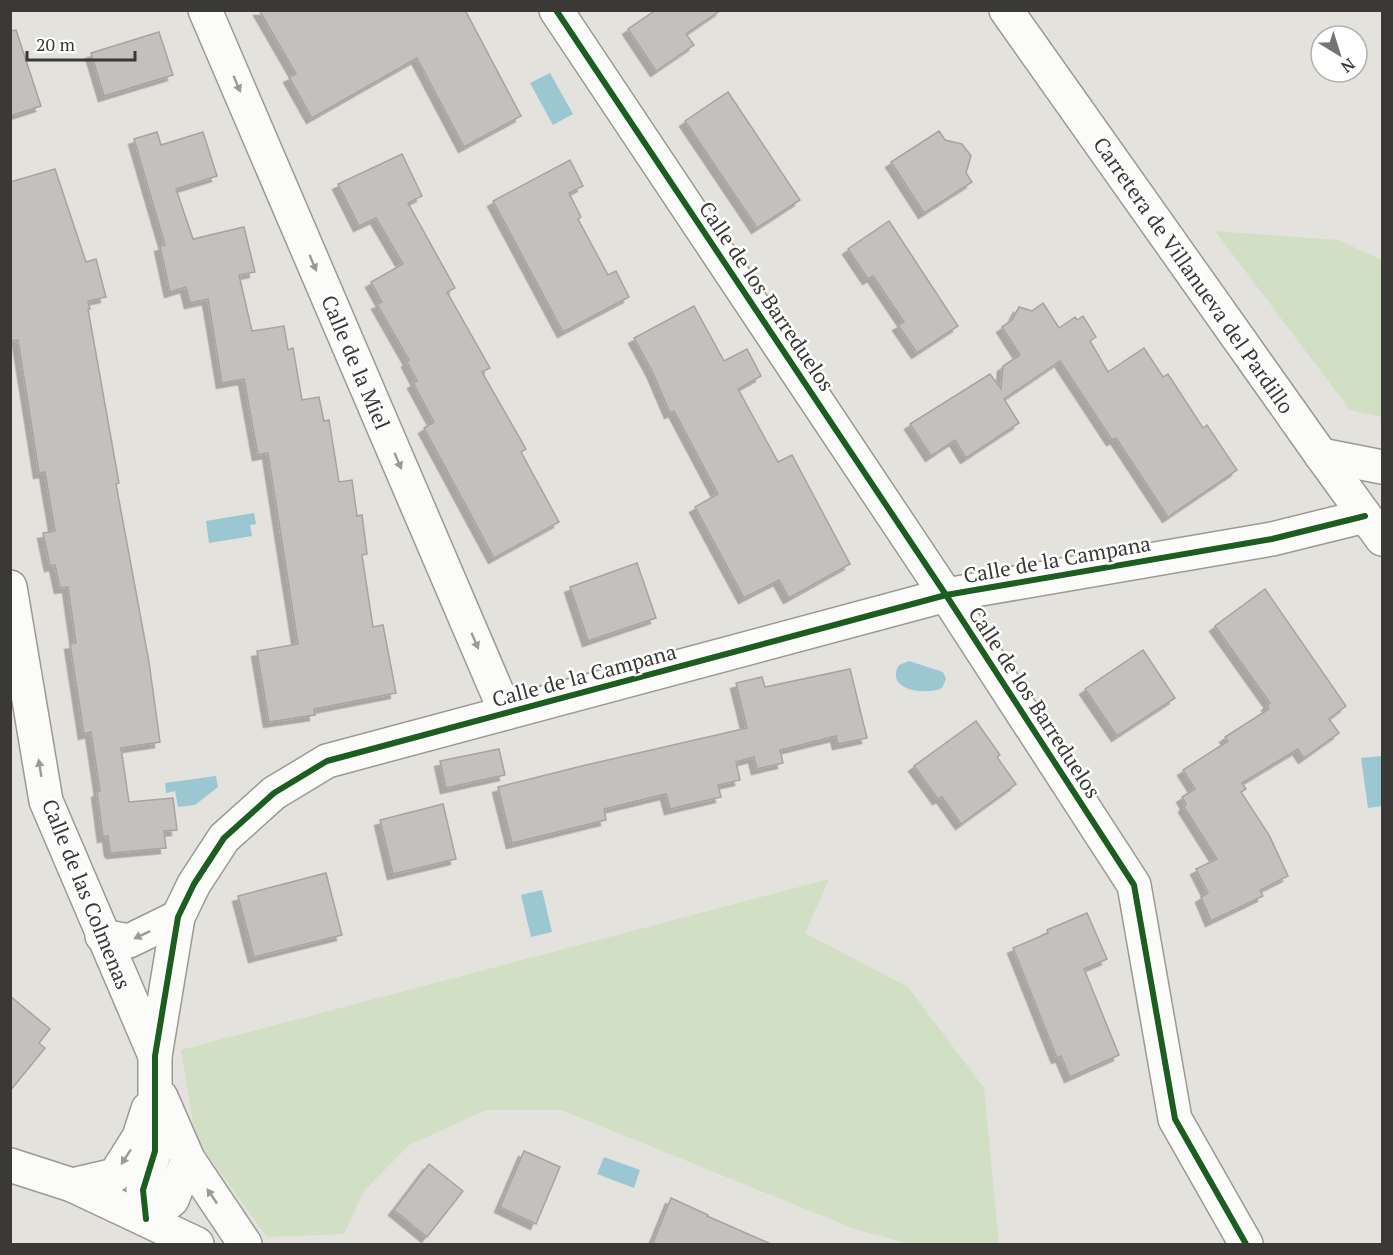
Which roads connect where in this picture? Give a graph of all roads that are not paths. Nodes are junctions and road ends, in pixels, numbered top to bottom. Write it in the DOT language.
graph roads {
  1 [pos="205,10"];
  2 [pos="556,10"];
  3 [pos="1006,10"];
  4 [pos="1321,455"];
  5 [pos="1383,466"];
  6 [pos="1377,529"];
  7 [pos="10,586"];
  8 [pos="946,595"];
  9 [pos="506,713"];
  10 [pos="178,917"];
  11 [pos="102,936"];
  12 [pos="155,1070"];
  13 [pos="188,1159"];
  14 [pos="10,1165"];
  15 [pos="72,1185"];
  16 [pos="146,1219"];
  17 [pos="197,1245"];
  18 [pos="244,1245"];
  19 [pos="1246,1245"];
  1 -- 9 [label="street, Calle de la Miel, one-way"];
  2 -- 8 [label="street, Calle de los Barreduelos"];
  3 -- 4 [label="street, Carretera de Villanueva del Pardillo"];
  4 -- 5 [label="street"];
  4 -- 6 [label="street, Carretera de Villanueva del Pardillo"];
  6 -- 8 [label="street, Calle de la Campana"];
  11 -- 7 [label="street, Calle de las Colmenas, one-way"];
  8 -- 9 [label="street, Calle de la Campana"];
  8 -- 19 [label="street, Calle de los Barreduelos"];
  9 -- 10 [label="street, Calle de la Campana"];
  10 -- 11 [label="street, one-way"];
  10 -- 12 [label="street, Calle de la Campana"];
  11 -- 12 [label="street, Calle de las Colmenas"];
  12 -- 13 [label="street"];
  12 -- 15 [label="street, Calle de la Campana, one-way"];
  12 -- 16 [label="street, Calle de la Campana"];
  13 -- 16 [label="street"];
  18 -- 13 [label="street, one-way"];
  14 -- 15 [label="street"];
  15 -- 16 [label="street"];
  16 -- 17 [label="street"];
}
